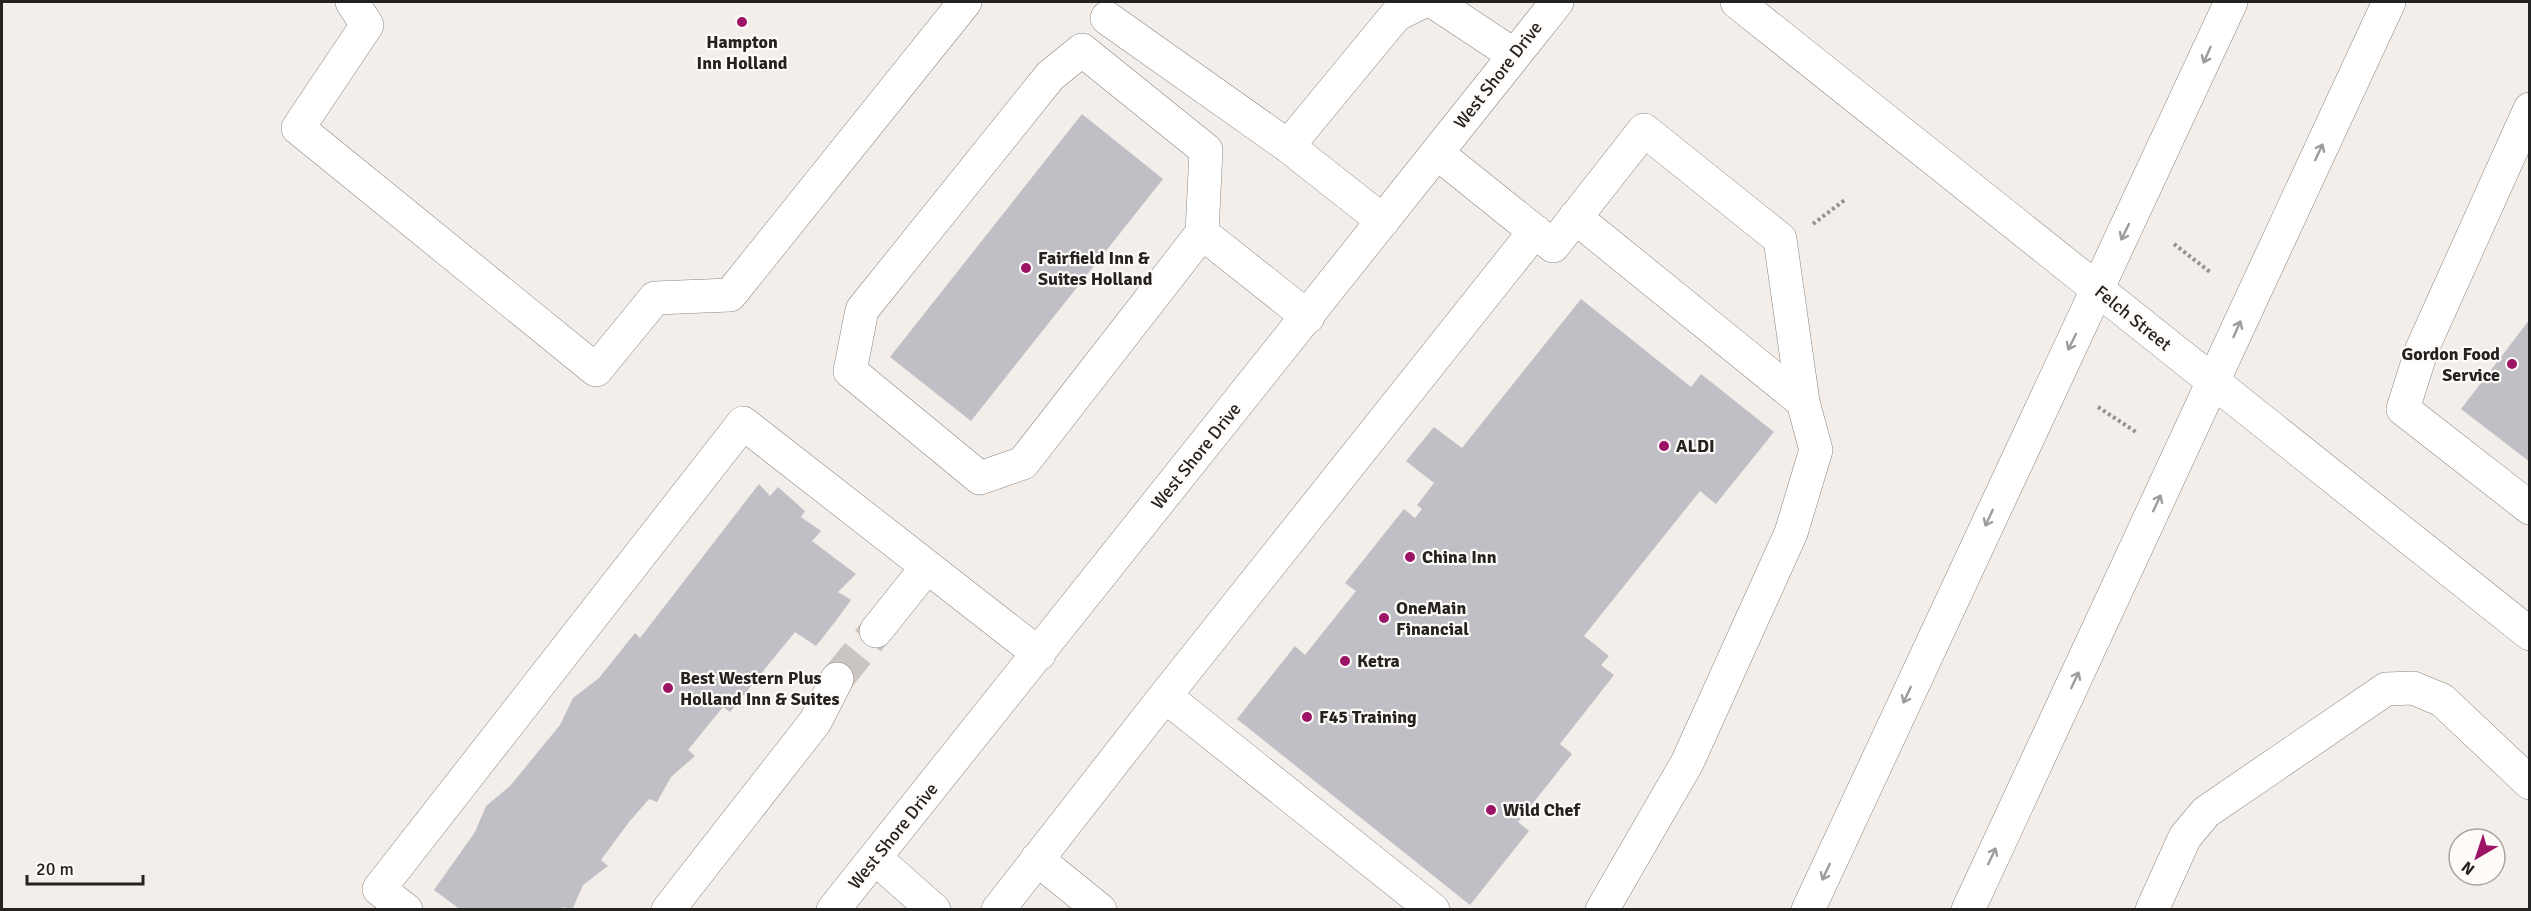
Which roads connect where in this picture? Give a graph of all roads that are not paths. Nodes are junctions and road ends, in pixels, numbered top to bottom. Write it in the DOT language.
graph roads {
  1 [pos="352,2"];
  2 [pos="965,2"];
  3 [pos="1422,2"];
  4 [pos="1434,2"];
  5 [pos="1557,2"];
  6 [pos="1737,2"];
  7 [pos="2231,2"];
  8 [pos="2389,2"];
  9 [pos="1107,18"];
  10 [pos="1514,55"];
  11 [pos="2529,109"];
  12 [pos="1288,146"];
  13 [pos="1437,153"];
  14 [pos="1575,217"];
  15 [pos="1383,221"];
  16 [pos="1535,231"];
  17 [pos="1202,232"];
  18 [pos="2097,289"];
  19 [pos="1308,317"];
  20 [pos="2213,382"];
  21 [pos="1803,402"];
  22 [pos="2529,508"];
  23 [pos="927,567"];
  24 [pos="876,631"];
  25 [pos="2529,634"];
  26 [pos="1039,654"];
  27 [pos="837,679"];
  28 [pos="1165,696"];
  29 [pos="2529,783"];
  30 [pos="875,858"];
  31 [pos="1037,859"];
  32 [pos="406,909"];
  33 [pos="668,909"];
  34 [pos="833,909"];
  35 [pos="934,909"];
  36 [pos="998,909"];
  37 [pos="1100,909"];
  38 [pos="1432,909"];
  39 [pos="1602,909"];
  40 [pos="1808,909"];
  41 [pos="1968,909"];
  42 [pos="2152,909"];
  1 -- 2 [label="main road"];
  3 -- 12 [label="main road"];
  4 -- 10 [label="main road"];
  5 -- 10 [label="main road, West Shore Drive"];
  6 -- 18 [label="main road, Felch Street"];
  7 -- 18 [label="main road, one-way"];
  20 -- 8 [label="main road, one-way"];
  9 -- 12 [label="main road"];
  10 -- 13 [label="main road, West Shore Drive"];
  11 -- 22 [label="main road"];
  12 -- 15 [label="main road"];
  13 -- 15 [label="main road, West Shore Drive"];
  13 -- 16 [label="main road"];
  14 -- 16 [label="main road"];
  14 -- 21 [label="main road"];
  14 -- 21 [label="main road"];
  15 -- 19 [label="main road, West Shore Drive"];
  16 -- 28 [label="main road"];
  17 -- 17 [label="main road"];
  17 -- 19 [label="main road"];
  18 -- 20 [label="main road, Felch Street"];
  18 -- 40 [label="main road, one-way"];
  19 -- 26 [label="main road, West Shore Drive"];
  20 -- 25 [label="main road, Felch Street"];
  41 -- 20 [label="main road, one-way"];
  21 -- 39 [label="main road"];
  23 -- 24 [label="main road"];
  23 -- 26 [label="main road"];
  23 -- 32 [label="main road"];
  26 -- 30 [label="main road, West Shore Drive"];
  27 -- 33 [label="main road"];
  28 -- 31 [label="main road"];
  28 -- 38 [label="main road"];
  29 -- 42 [label="main road"];
  30 -- 34 [label="main road, West Shore Drive"];
  30 -- 35 [label="main road"];
  31 -- 36 [label="main road"];
  31 -- 37 [label="main road"];
}
